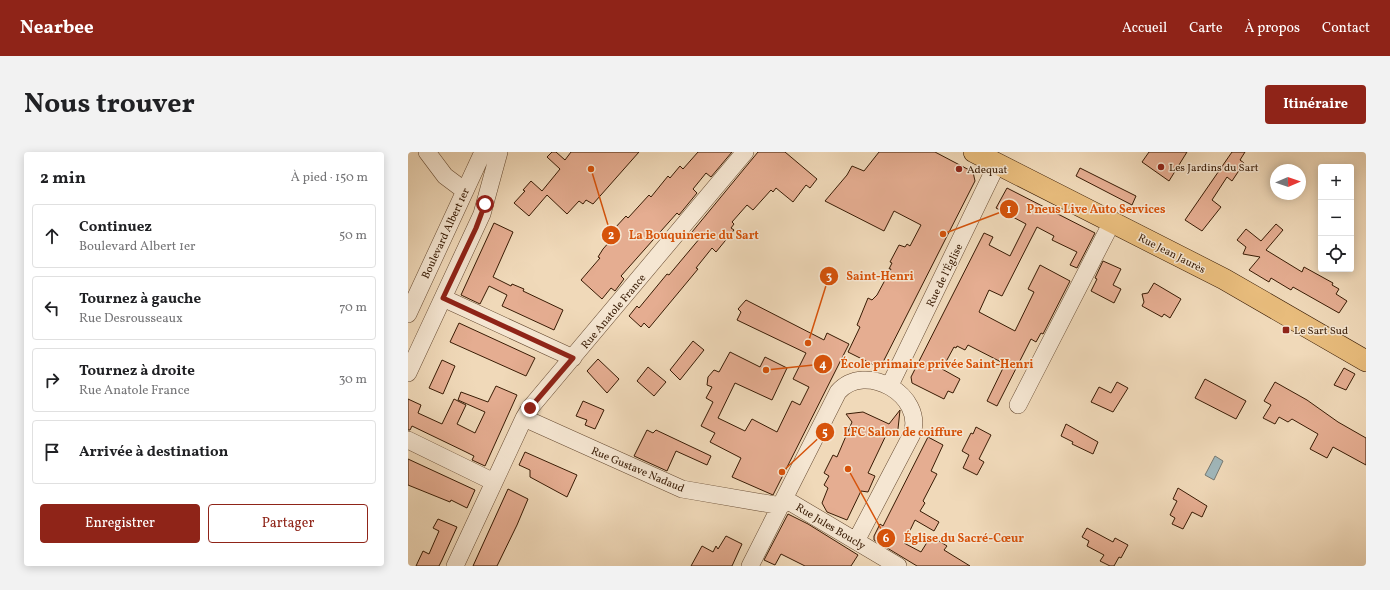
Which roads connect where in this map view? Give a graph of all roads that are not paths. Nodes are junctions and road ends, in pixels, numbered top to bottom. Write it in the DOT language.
graph roads {
  1 [pos="427,152"];
  2 [pos="483,152"];
  3 [pos="499,152"];
  4 [pos="745,152"];
  5 [pos="974,152"];
  6 [pos="997,164"];
  7 [pos="464,191"];
  8 [pos="1112,222"];
  9 [pos="414,284"];
  10 [pos="443,298"];
  11 [pos="408,314"];
  12 [pos="573,358"];
  13 [pos="1366,362"];
  14 [pos="408,373"];
  15 [pos="890,385"];
  16 [pos="1018,405"];
  17 [pos="524,418"];
  18 [pos="408,440"];
  19 [pos="494,482"];
  20 [pos="783,503"];
  21 [pos="856,541"];
  22 [pos="455,566"];
  23 [pos="750,566"];
  24 [pos="898,566"];
  1 -- 7 [label="street"];
  2 -- 7 [label="street, Boulevard Albert 1er"];
  3 -- 10 [label="street, Boulevard Albert 1er"];
  4 -- 12 [label="street, Rue Anatole France"];
  5 -- 6 [label="main road, Rue Jean Jaurès"];
  6 -- 8 [label="main road, Rue Jean Jaurès"];
  6 -- 15 [label="street, Rue de l'Église"];
  7 -- 9 [label="street, Boulevard Albert 1er"];
  8 -- 13 [label="main road, Rue Jean Jaurès"];
  8 -- 16 [label="street"];
  9 -- 11 [label="street, Boulevard Albert 1er"];
  10 -- 12 [label="street"];
  10 -- 14 [label="street, Boulevard Albert 1er"];
  12 -- 17 [label="street, Rue Anatole France"];
  15 -- 20 [label="street"];
  15 -- 21 [label="street"];
  17 -- 19 [label="street, Rue Anatole France"];
  17 -- 20 [label="street, Rue Gustave Nadaud"];
  18 -- 19 [label="street"];
  19 -- 22 [label="street, Rue Anatole France"];
  20 -- 21 [label="street, Rue Jules Boucly"];
  20 -- 23 [label="street"];
  21 -- 24 [label="street, Rue Jules Boucly"];
}
